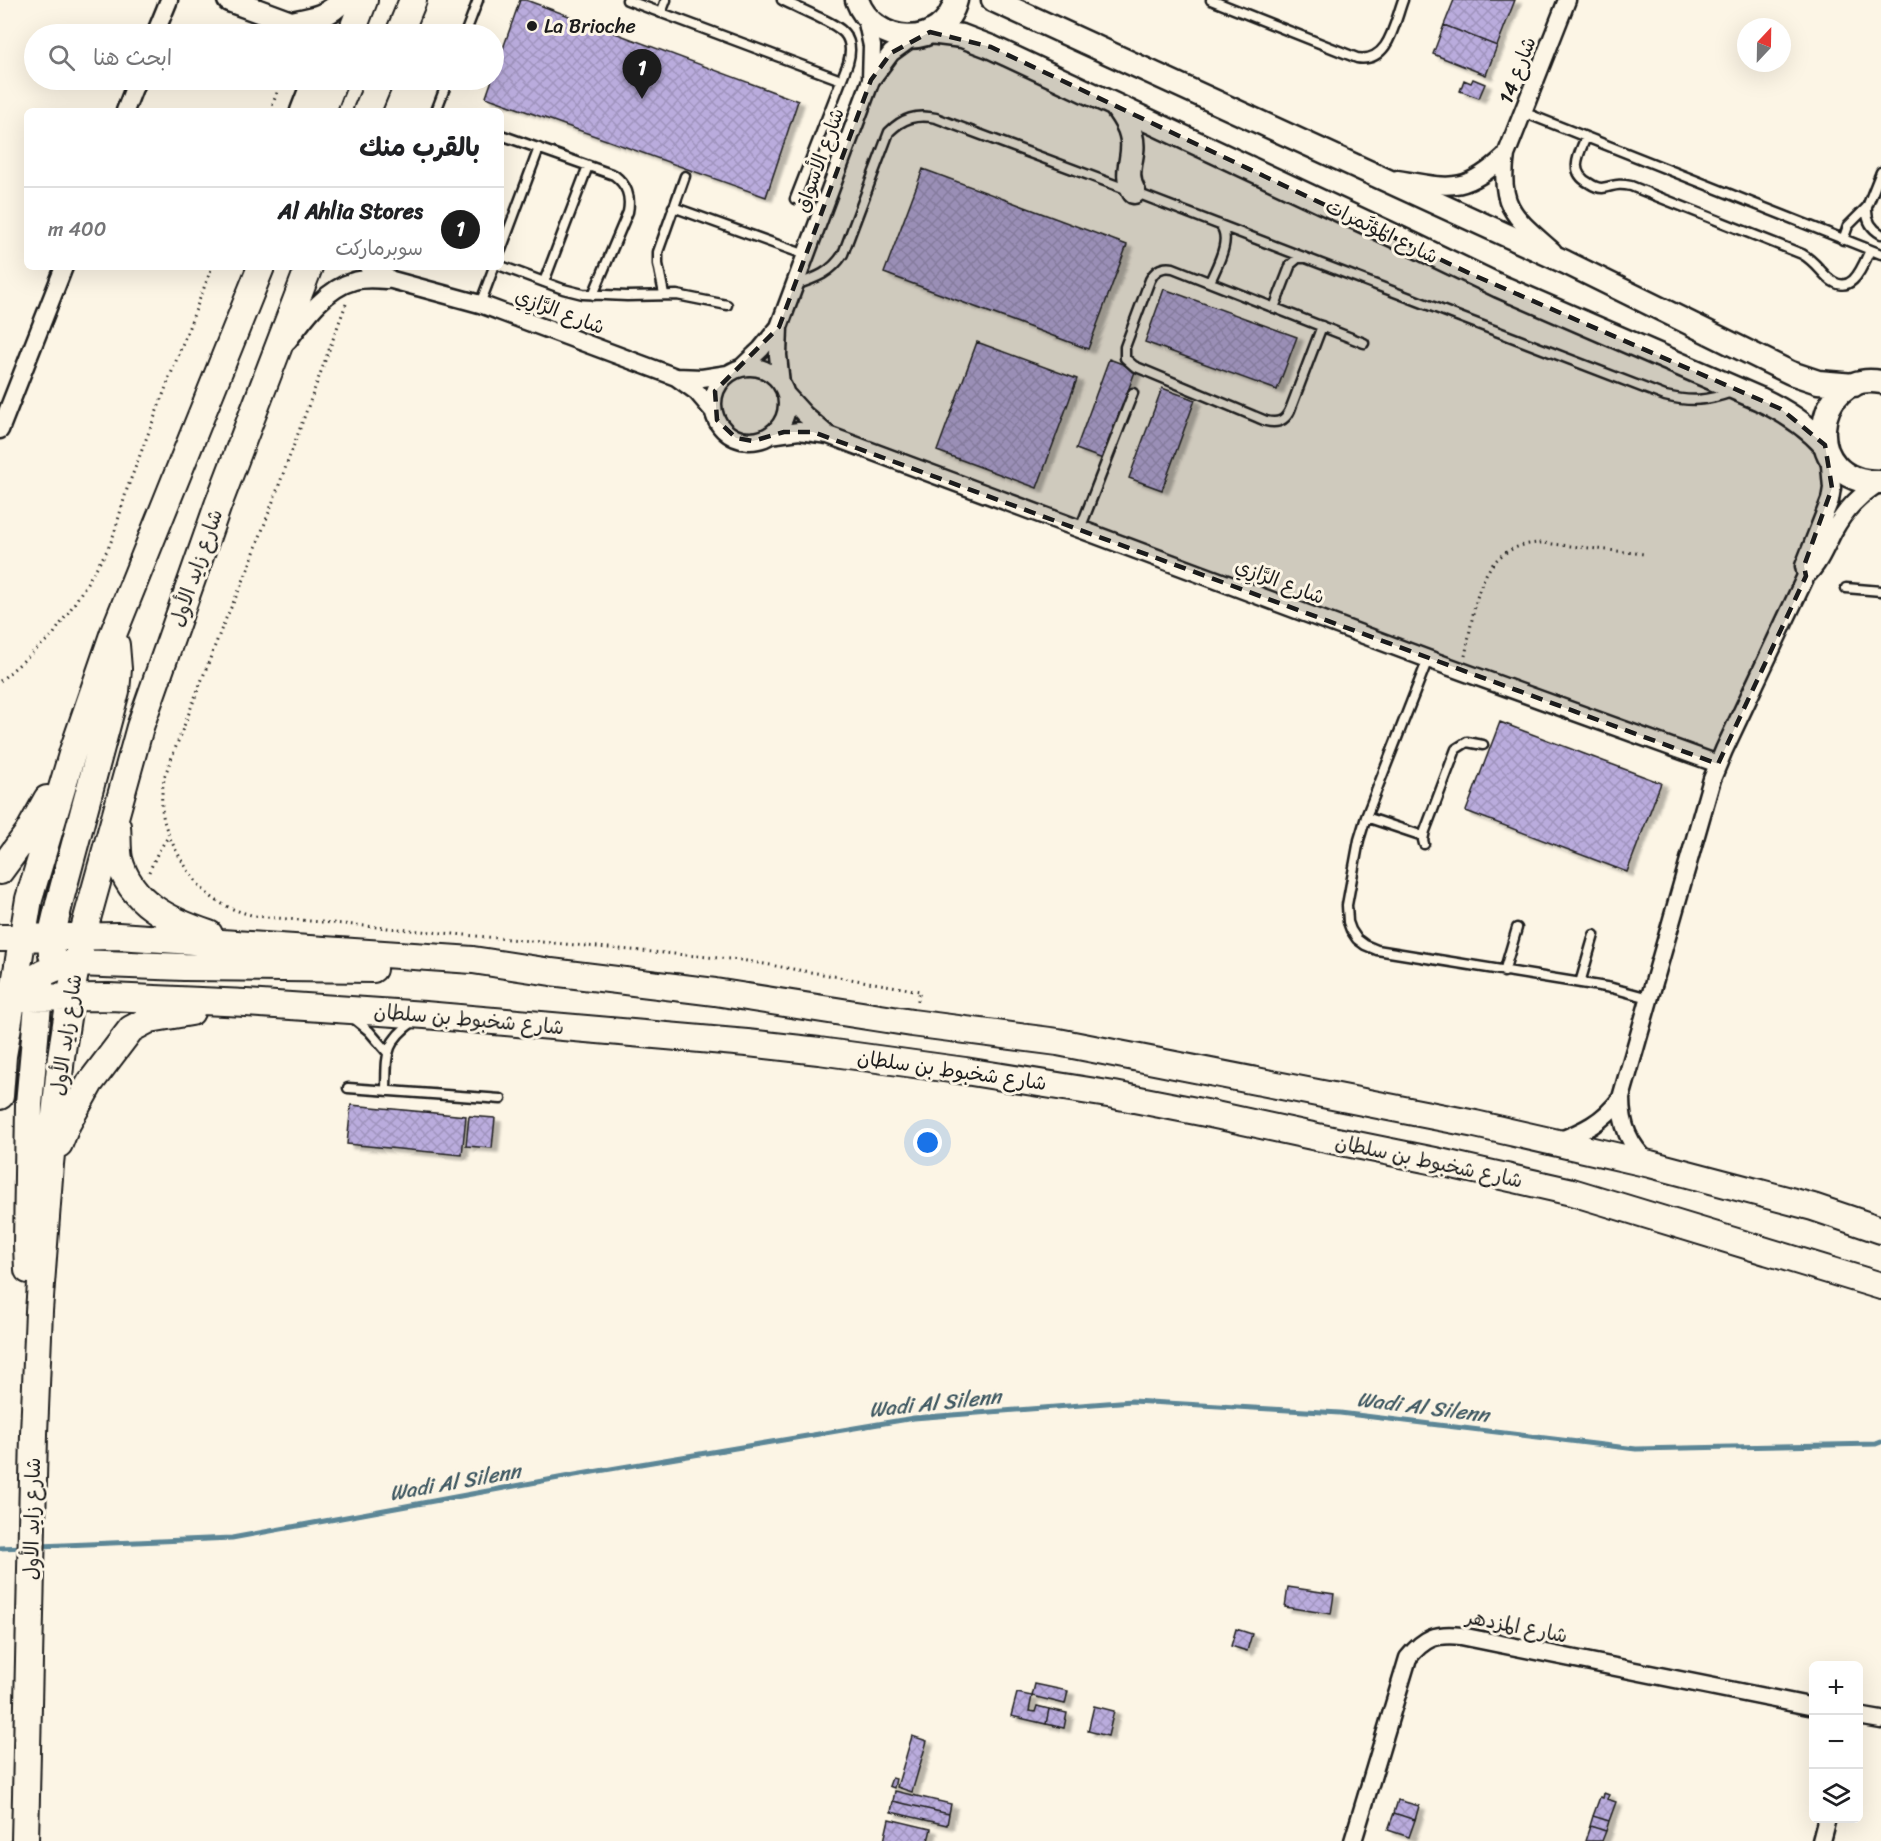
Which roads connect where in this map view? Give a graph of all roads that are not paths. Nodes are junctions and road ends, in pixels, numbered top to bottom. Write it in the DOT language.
graph roads {
  1 [pos="169,0"];
  2 [pos="229,0"];
  3 [pos="344,0"];
  4 [pos="364,0"];
  5 [pos="413,0"];
  6 [pos="478,0"];
  7 [pos="627,0"];
  8 [pos="666,0"];
  9 [pos="783,0"];
  10 [pos="956,0"];
  11 [pos="993,0"];
  12 [pos="1211,0"];
  13 [pos="1403,0"];
  14 [pos="1567,0"];
  15 [pos="862,9"];
  16 [pos="661,13"];
  17 [pos="159,24"];
  18 [pos="285,24"];
  19 [pos="306,24"];
  20 [pos="355,24"];
  21 [pos="403,24"];
  22 [pos="469,24"];
  23 [pos="921,35"];
  24 [pos="841,80"];
  25 [pos="871,81"];
  26 [pos="133,90"];
  27 [pos="310,90"];
  28 [pos="330,90"];
  29 [pos="376,90"];
  30 [pos="444,90"];
  31 [pos="1115,105"];
  32 [pos="126,108"];
  33 [pos="303,108"];
  34 [pos="323,108"];
  35 [pos="369,108"];
  36 [pos="437,108"];
  37 [pos="1523,112"];
  38 [pos="504,136"];
  39 [pos="1586,137"];
  40 [pos="539,148"];
  41 [pos="1506,155"];
  42 [pos="588,166"];
  43 [pos="1881,172"];
  44 [pos="1374,175"];
  45 [pos="685,176"];
  46 [pos="1134,192"];
  47 [pos="795,199"];
  48 [pos="674,207"];
  49 [pos="1867,207"];
  50 [pos="1217,224"];
  51 [pos="1881,234"];
  52 [pos="1843,240"];
  53 [pos="504,241"];
  54 [pos="1870,250"];
  55 [pos="1881,254"];
  56 [pos="806,255"];
  57 [pos="1306,258"];
  58 [pos="1565,262"];
  59 [pos="504,267"];
  60 [pos="63,270"];
  61 [pos="260,270"];
  62 [pos="308,270"];
  63 [pos="374,270"];
  64 [pos="493,270"];
  65 [pos="392,280"];
  66 [pos="544,282"];
  67 [pos="1210,282"];
  68 [pos="795,285"];
  69 [pos="664,294"];
  70 [pos="593,295"];
  71 [pos="480,304"];
  72 [pos="727,305"];
  73 [pos="1274,308"];
  74 [pos="1322,326"];
  75 [pos="779,327"];
  76 [pos="1364,343"];
  77 [pos="273,361"];
  78 [pos="735,371"];
  79 [pos="676,377"];
  80 [pos="1869,380"];
  81 [pos="783,388"];
  82 [pos="1739,390"];
  83 [pos="1133,393"];
  84 [pos="714,412"];
  85 [pos="0,430"];
  86 [pos="770,435"];
  87 [pos="828,435"];
  88 [pos="1827,450"];
  89 [pos="1881,482"];
  90 [pos="1080,529"];
  91 [pos="1806,576"];
  92 [pos="1846,588"];
  93 [pos="1881,591"];
  94 [pos="114,632"];
  95 [pos="1428,660"];
  96 [pos="1483,745"];
  97 [pos="73,751"];
  98 [pos="1718,764"];
  99 [pos="116,808"];
  100 [pos="1366,817"];
  101 [pos="0,871"];
  102 [pos="1517,928"];
  103 [pos="1594,935"];
  104 [pos="82,937"];
  105 [pos="12,939"];
  106 [pos="240,945"];
  107 [pos="473,960"];
  108 [pos="41,967"];
  109 [pos="1504,972"];
  110 [pos="1580,983"];
  111 [pos="6,998"];
  112 [pos="70,998"];
  113 [pos="1649,998"];
  114 [pos="246,1003"];
  115 [pos="334,1008"];
  116 [pos="425,1015"];
  117 [pos="387,1052"];
  118 [pos="348,1088"];
  119 [pos="386,1091"];
  120 [pos="0,1096"];
  121 [pos="1621,1098"];
  122 [pos="501,1099"];
  123 [pos="1556,1142"];
  124 [pos="50,1164"];
  125 [pos="1650,1164"];
  126 [pos="1881,1230"];
  127 [pos="1881,1286"];
  128 [pos="39,1311"];
  129 [pos="1809,1706"];
  130 [pos="1863,1717"];
  131 [pos="1881,1720"];
  132 [pos="1826,1823"];
  133 [pos="26,1841"];
  134 [pos="1353,1841"];
  135 [pos="1821,1841"];
  1 -- 17 [label="street"];
  2 -- 18 [label="street"];
  3 -- 19 [label="street"];
  4 -- 20 [label="main road"];
  5 -- 21 [label="main road"];
  6 -- 22 [label="lane"];
  7 -- 16 [label="lane"];
  8 -- 16 [label="lane"];
  9 -- 24 [label="lane"];
  10 -- 23 [label="street"];
  11 -- 44 [label="street"];
  12 -- 13 [label="lane"];
  14 -- 37 [label="street, شارع 14"];
  15 -- 23 [label="street, شارع المُؤتَمرات"];
  15 -- 25 [label="street, شارع الأسواق"];
  16 -- 24 [label="lane"];
  23 -- 25 [label="street, شارع الأسواق"];
  23 -- 31 [label="street, شارع المُؤتَمرات"];
  24 -- 47 [label="lane"];
  25 -- 56 [label="street, شارع الأسواق"];
  26 -- 32 [label="street"];
  27 -- 33 [label="street"];
  28 -- 34 [label="main road"];
  29 -- 35 [label="main road"];
  30 -- 36 [label="lane"];
  31 -- 46 [label="street"];
  31 -- 82 [label="street, شارع المُؤتَمرات"];
  37 -- 39 [label="lane"];
  37 -- 41 [label="street, شارع 14"];
  38 -- 40 [label="lane"];
  39 -- 52 [label="lane"];
  39 -- 54 [label="lane"];
  40 -- 42 [label="lane"];
  40 -- 53 [label="lane"];
  41 -- 44 [label="street, شارع 14"];
  41 -- 58 [label="street, شارع 14"];
  42 -- 66 [label="lane"];
  42 -- 70 [label="lane"];
  43 -- 49 [label="lane"];
  44 -- 58 [label="street"];
  45 -- 48 [label="lane"];
  46 -- 50 [label="lane"];
  46 -- 68 [label="lane"];
  48 -- 56 [label="lane"];
  48 -- 69 [label="lane"];
  49 -- 51 [label="lane"];
  49 -- 52 [label="lane"];
  50 -- 57 [label="lane"];
  50 -- 67 [label="lane"];
  52 -- 54 [label="lane"];
  54 -- 55 [label="lane"];
  56 -- 68 [label="street, شارع الأسواق"];
  57 -- 73 [label="lane"];
  57 -- 82 [label="lane"];
  58 -- 80 [label="street"];
  59 -- 66 [label="lane"];
  60 -- 85 [label="street"];
  61 -- 94 [label="main road"];
  62 -- 77 [label="main road, شارع زايد الأول"];
  63 -- 65 [label="street, شارع الرَّازِي"];
  64 -- 71 [label="lane"];
  65 -- 71 [label="street, شارع الرَّازِي"];
  65 -- 77 [label="street, شارع الرَّازِي"];
  66 -- 70 [label="lane"];
  67 -- 73 [label="lane"];
  67 -- 74 [label="lane"];
  68 -- 75 [label="street, شارع الأسواق"];
  69 -- 70 [label="lane"];
  69 -- 72 [label="lane"];
  71 -- 79 [label="street, شارع الرَّازِي"];
  73 -- 74 [label="lane"];
  74 -- 76 [label="lane"];
  75 -- 78 [label="street, شارع الأسواق"];
  75 -- 81 [label="street, شارع الأسواق"];
  77 -- 99 [label="main road, شارع زايد الأول"];
  78 -- 79 [label="street, شارع الرَّازِي"];
  78 -- 81 [label="street"];
  78 -- 84 [label="street"];
  79 -- 84 [label="street, شارع الرَّازِي"];
  80 -- 88 [label="street"];
  81 -- 86 [label="street"];
  81 -- 87 [label="street, شارع الرَّازِي"];
  82 -- 88 [label="street, شارع المُؤتَمرات"];
  83 -- 90 [label="lane"];
  84 -- 86 [label="street"];
  86 -- 87 [label="street, شارع الرَّازِي"];
  87 -- 90 [label="street, شارع الرَّازِي"];
  88 -- 89 [label="street, شارع المُؤتَمرات"];
  88 -- 91 [label="street"];
  89 -- 91 [label="street"];
  90 -- 95 [label="street, شارع الرَّازِي"];
  91 -- 98 [label="street"];
  92 -- 93 [label="lane"];
  94 -- 97 [label="main road"];
  94 -- 108 [label="main road"];
  95 -- 98 [label="street, شارع الرَّازِي"];
  95 -- 100 [label="lane"];
  96 -- 100 [label="lane"];
  97 -- 101 [label="main road"];
  97 -- 105 [label="main road"];
  98 -- 113 [label="street"];
  99 -- 104 [label="main road, شارع زايد الأول"];
  99 -- 106 [label="main road"];
  100 -- 109 [label="lane"];
  102 -- 109 [label="lane"];
  103 -- 110 [label="lane"];
  104 -- 106 [label="main road"];
  104 -- 108 [label="main road, شارع زايد الأول"];
  105 -- 108 [label="main road, شارع شخبوط بن سلطان"];
  106 -- 107 [label="main road"];
  107 -- 108 [label="main road"];
  107 -- 123 [label="main road"];
  108 -- 111 [label="main road, شارع زايد الأول"];
  108 -- 112 [label="main road, شارع شخبوط بن سلطان"];
  108 -- 112 [label="main road, شارع زايد الأول"];
  108 -- 128 [label="main road"];
  109 -- 110 [label="lane"];
  110 -- 113 [label="lane"];
  111 -- 120 [label="main road, شارع زايد الأول"];
  112 -- 114 [label="main road, شارع شخبوط بن سلطان"];
  112 -- 124 [label="main road, شارع زايد الأول"];
  113 -- 121 [label="street"];
  114 -- 115 [label="main road, شارع شخبوط بن سلطان"];
  114 -- 124 [label="main road"];
  115 -- 116 [label="main road, شارع شخبوط بن سلطان"];
  115 -- 117 [label="lane"];
  116 -- 117 [label="lane"];
  116 -- 127 [label="main road, شارع شخبوط بن سلطان"];
  117 -- 119 [label="lane"];
  118 -- 119 [label="lane"];
  119 -- 122 [label="lane"];
  121 -- 123 [label="street"];
  121 -- 125 [label="street"];
  123 -- 125 [label="main road"];
  124 -- 128 [label="main road, شارع زايد الأول"];
  125 -- 126 [label="main road"];
  128 -- 133 [label="main road, شارع زايد الأول"];
  129 -- 134 [label="street, شارع المزدهر"];
  130 -- 131 [label="street"];
  132 -- 135 [label="street"];
}
